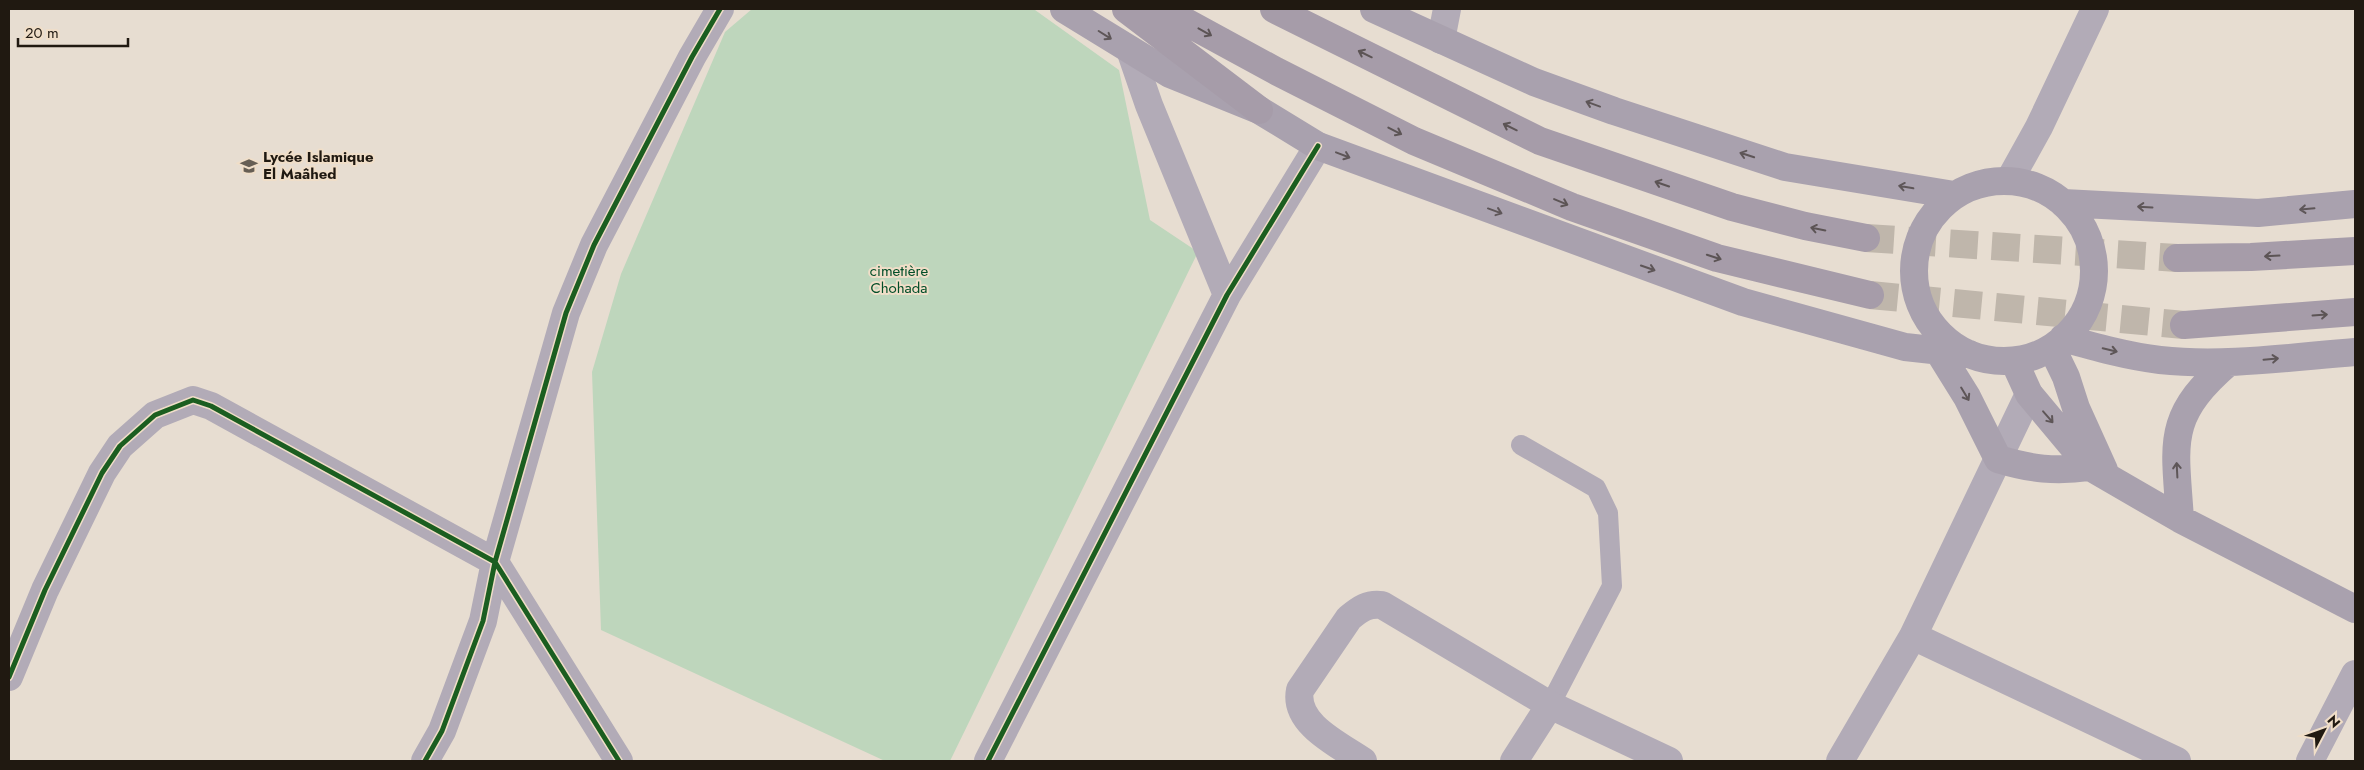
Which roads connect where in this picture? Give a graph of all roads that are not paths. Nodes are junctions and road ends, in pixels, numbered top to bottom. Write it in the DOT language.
graph roads {
  1 [pos="720,9"];
  2 [pos="1064,9"];
  3 [pos="1126,9"];
  4 [pos="1162,9"];
  5 [pos="1274,9"];
  6 [pos="1374,9"];
  7 [pos="1447,9"];
  8 [pos="2095,9"];
  9 [pos="1442,40"];
  10 [pos="1130,50"];
  11 [pos="1259,110"];
  12 [pos="1318,146"];
  13 [pos="2009,181"];
  14 [pos="1954,195"];
  15 [pos="2063,203"];
  16 [pos="2355,204"];
  17 [pos="1866,238"];
  18 [pos="2355,251"];
  19 [pos="2177,258"];
  20 [pos="1227,295"];
  21 [pos="1870,295"];
  22 [pos="2355,312"];
  23 [pos="2184,325"];
  24 [pos="2057,343"];
  25 [pos="1939,352"];
  26 [pos="2355,352"];
  27 [pos="1969,354"];
  28 [pos="2014,361"];
  29 [pos="2229,362"];
  30 [pos="2029,394"];
  31 [pos="1521,445"];
  32 [pos="1998,459"];
  33 [pos="2099,473"];
  34 [pos="2180,519"];
  35 [pos="495,562"];
  36 [pos="2355,609"];
  37 [pos="1913,636"];
  38 [pos="2355,674"];
  39 [pos="9,677"];
  40 [pos="1550,705"];
  41 [pos="426,761"];
  42 [pos="619,761"];
  43 [pos="988,761"];
  44 [pos="1363,761"];
  45 [pos="1514,761"];
  46 [pos="1669,761"];
  47 [pos="1840,761"];
  48 [pos="2178,761"];
  49 [pos="2310,761"];
  1 -- 35 [label="street"];
  2 -- 10 [label="main road, one-way"];
  3 -- 11 [label="highway"];
  4 -- 21 [label="highway, one-way"];
  17 -- 5 [label="highway, one-way"];
  6 -- 9 [label="main road"];
  7 -- 9 [label="street"];
  8 -- 13 [label="street"];
  14 -- 9 [label="main road, one-way"];
  10 -- 11 [label="main road"];
  10 -- 20 [label="street"];
  11 -- 12 [label="main road"];
  12 -- 20 [label="street"];
  12 -- 25 [label="main road, one-way"];
  13 -- 14 [label="main road"];
  13 -- 15 [label="main road"];
  14 -- 27 [label="main road"];
  16 -- 15 [label="main road, one-way"];
  15 -- 24 [label="main road"];
  18 -- 19 [label="highway, one-way"];
  20 -- 43 [label="street"];
  23 -- 22 [label="highway, one-way"];
  24 -- 28 [label="main road"];
  24 -- 29 [label="main road, one-way"];
  24 -- 33 [label="main road"];
  25 -- 27 [label="main road"];
  25 -- 32 [label="main road, one-way"];
  29 -- 26 [label="main road, one-way"];
  27 -- 28 [label="main road"];
  28 -- 30 [label="main road"];
  34 -- 29 [label="main road, one-way"];
  30 -- 32 [label="street"];
  30 -- 33 [label="main road, one-way"];
  31 -- 40 [label="lane"];
  32 -- 33 [label="main road"];
  32 -- 37 [label="street"];
  33 -- 34 [label="main road"];
  34 -- 36 [label="main road"];
  35 -- 39 [label="street"];
  35 -- 41 [label="street"];
  35 -- 42 [label="street"];
  37 -- 47 [label="street"];
  37 -- 48 [label="street"];
  38 -- 49 [label="street"];
  40 -- 44 [label="street"];
  40 -- 45 [label="street"];
  40 -- 46 [label="street"];
}
